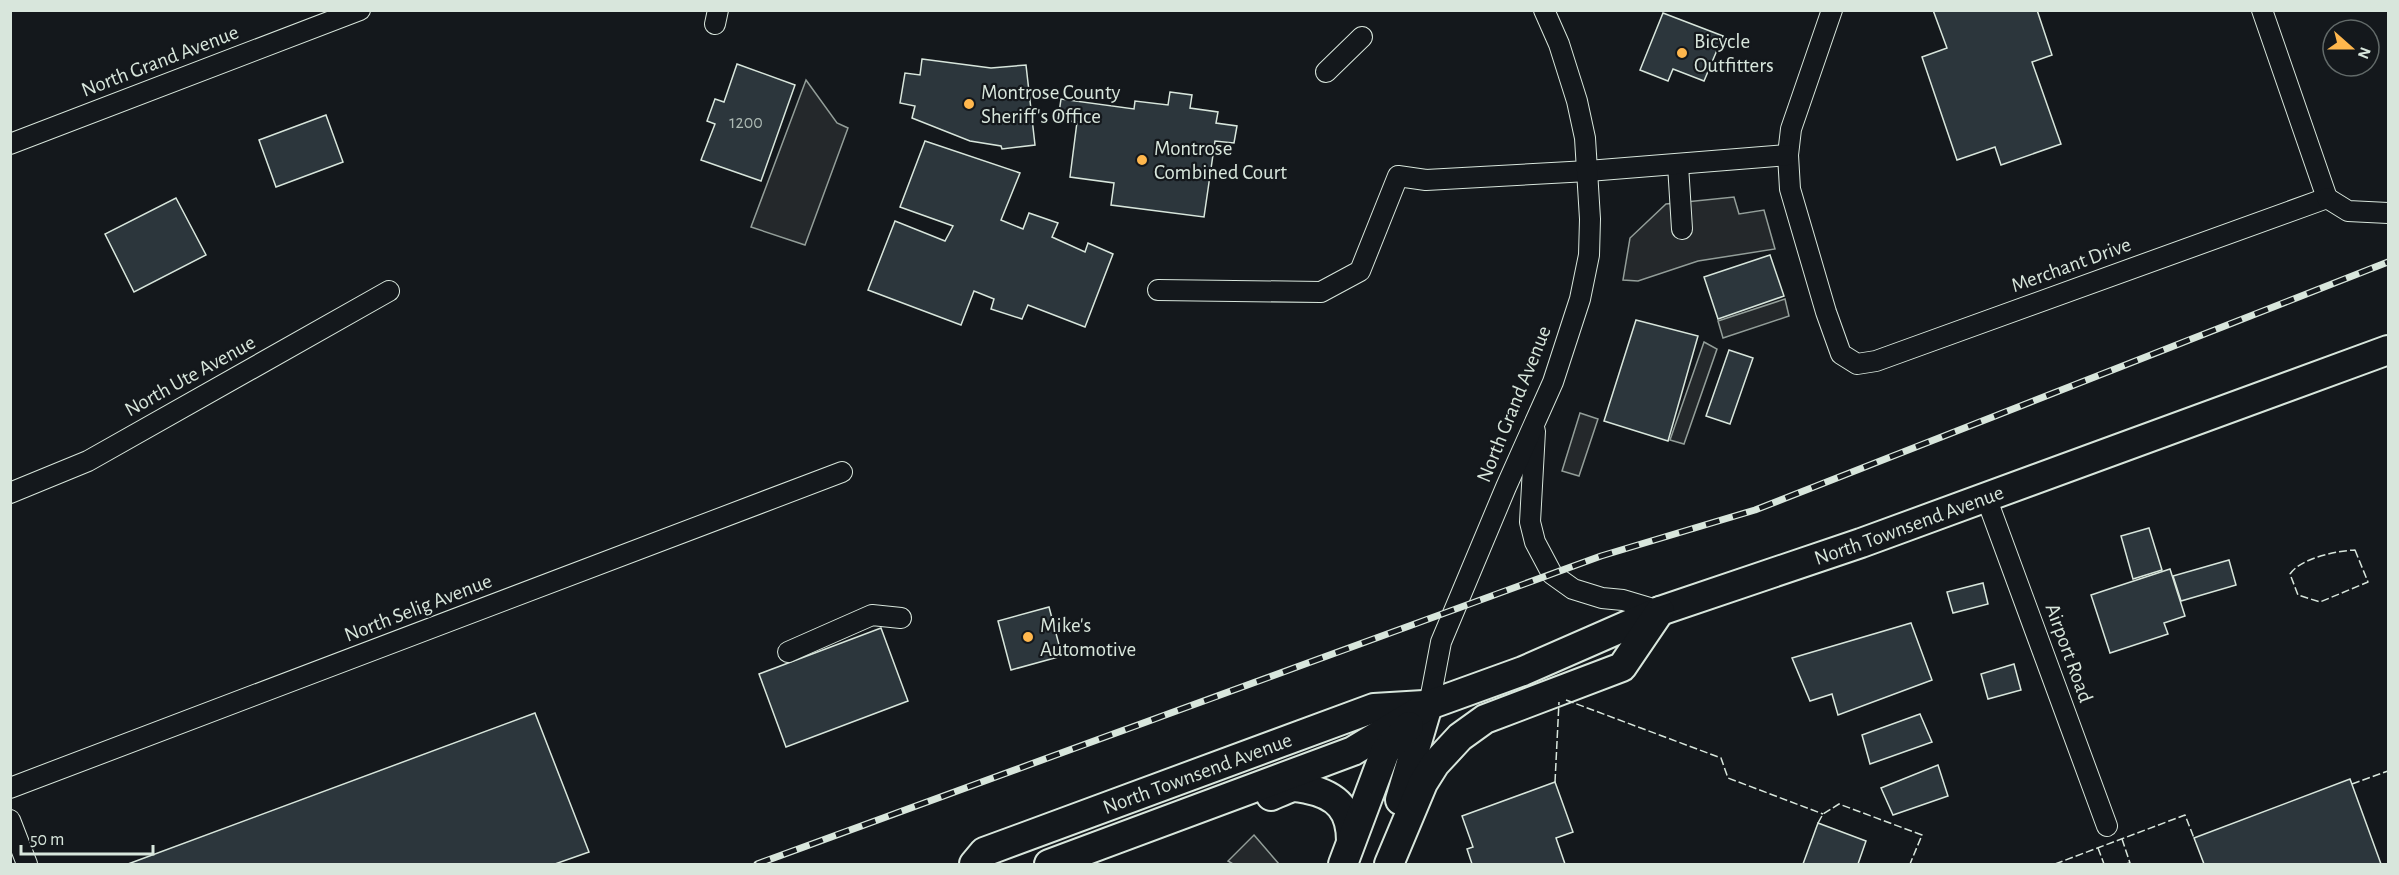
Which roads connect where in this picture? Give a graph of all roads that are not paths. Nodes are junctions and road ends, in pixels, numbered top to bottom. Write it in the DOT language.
graph roads {
  1 [pos="360,10"];
  2 [pos="1544,10"];
  3 [pos="1832,10"];
  4 [pos="2262,10"];
  5 [pos="1362,37"];
  6 [pos="1326,72"];
  7 [pos="10,144"];
  8 [pos="1788,155"];
  9 [pos="1678,165"];
  10 [pos="1588,171"];
  11 [pos="2327,198"];
  12 [pos="2388,213"];
  13 [pos="1682,229"];
  14 [pos="1158,290"];
  15 [pos="389,291"];
  16 [pos="2388,350"];
  17 [pos="1536,422"];
  18 [pos="842,472"];
  19 [pos="10,493"];
  20 [pos="1986,497"];
  21 [pos="1660,611"];
  22 [pos="901,618"];
  23 [pos="788,652"];
  24 [pos="1429,705"];
  25 [pos="10,788"];
  26 [pos="11,824"];
  27 [pos="2107,826"];
  28 [pos="1133,834"];
  29 [pos="1347,853"];
  30 [pos="27,864"];
  31 [pos="974,864"];
  32 [pos="1049,864"];
  33 [pos="1378,864"];
  34 [pos="1389,864"];
  1 -- 7 [label="street, North Grand Avenue"];
  2 -- 10 [label="street, North Grand Avenue"];
  3 -- 8 [label="street, Merchant Drive"];
  4 -- 11 [label="street"];
  5 -- 6 [label="street"];
  8 -- 9 [label="street"];
  8 -- 11 [label="street, Merchant Drive"];
  9 -- 10 [label="street"];
  9 -- 13 [label="street"];
  10 -- 14 [label="street"];
  10 -- 17 [label="street, North Grand Avenue"];
  11 -- 12 [label="street"];
  15 -- 19 [label="street, North Ute Avenue"];
  16 -- 20 [label="highway, North Townsend Avenue"];
  17 -- 21 [label="street"];
  17 -- 24 [label="street, North Grand Avenue"];
  18 -- 25 [label="street, North Selig Avenue"];
  20 -- 21 [label="highway, North Townsend Avenue"];
  20 -- 27 [label="street, Airport Road"];
  21 -- 24 [label="highway, North Townsend Avenue"];
  21 -- 34 [label="highway"];
  22 -- 23 [label="street"];
  24 -- 28 [label="highway, North Townsend Avenue"];
  24 -- 29 [label="highway"];
  24 -- 31 [label="highway, North Townsend Avenue"];
  24 -- 33 [label="highway"];
  26 -- 30 [label="street"];
  28 -- 29 [label="highway"];
  28 -- 32 [label="highway, North Townsend Avenue"];
}
